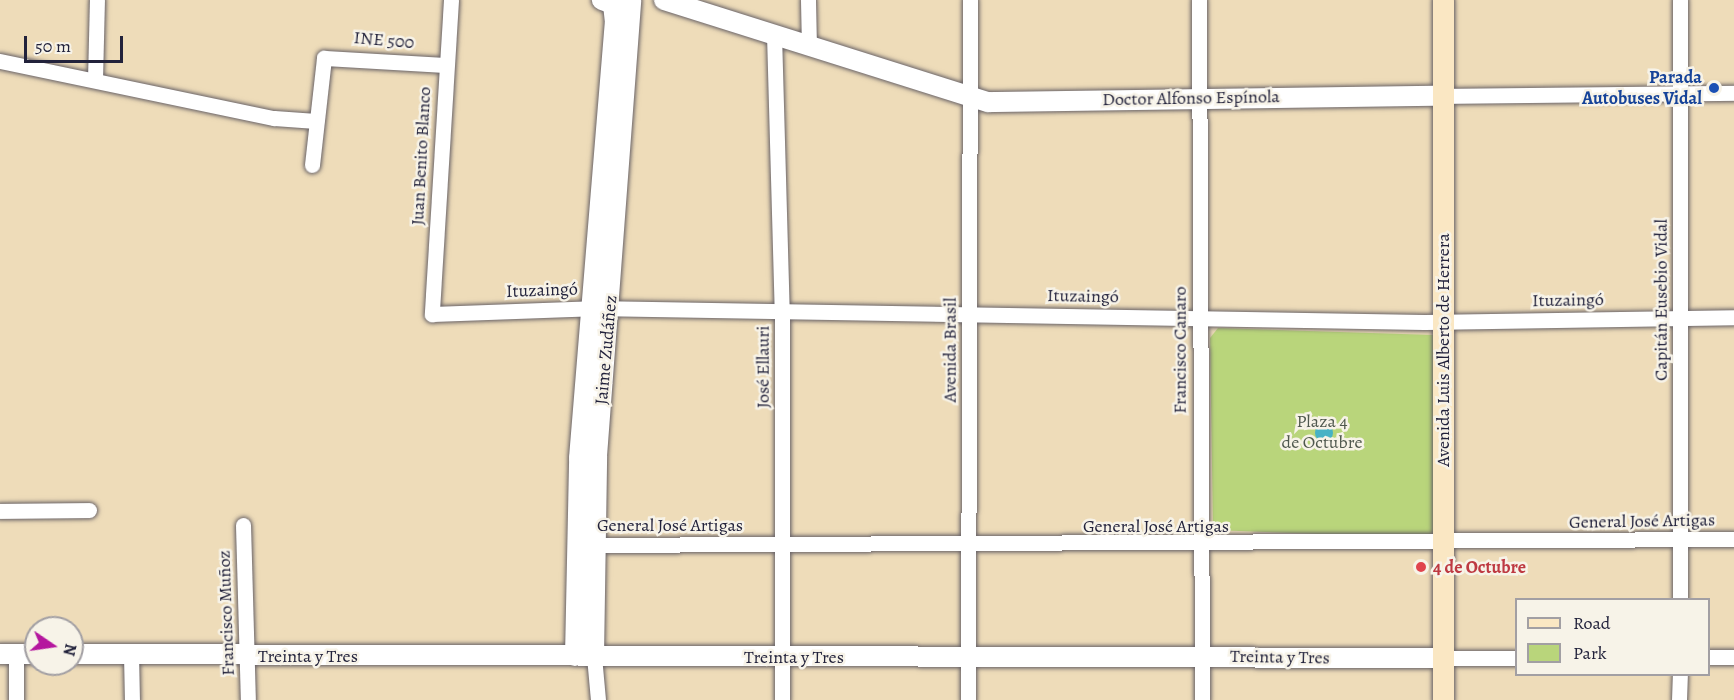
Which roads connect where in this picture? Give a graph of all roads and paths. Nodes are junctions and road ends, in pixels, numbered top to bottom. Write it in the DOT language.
graph roads {
  1 [pos="97,0"];
  2 [pos="450,0"];
  3 [pos="664,0"];
  4 [pos="808,0"];
  5 [pos="970,0"];
  6 [pos="1199,0"];
  7 [pos="1443,0"];
  8 [pos="1680,0"];
  9 [pos="616,1"];
  10 [pos="774,34"];
  11 [pos="809,46"];
  12 [pos="0,61"];
  13 [pos="446,65"];
  14 [pos="95,80"];
  15 [pos="1680,93"];
  16 [pos="1734,93"];
  17 [pos="1442,96"];
  18 [pos="1199,97"];
  19 [pos="969,99"];
  20 [pos="316,122"];
  21 [pos="312,165"];
  22 [pos="600,309"];
  23 [pos="432,314"];
  24 [pos="782,314"];
  25 [pos="971,314"];
  26 [pos="1680,317"];
  27 [pos="1734,317"];
  28 [pos="1199,318"];
  29 [pos="1443,322"];
  30 [pos="89,510"];
  31 [pos="0,511"];
  32 [pos="243,525"];
  33 [pos="1680,539"];
  34 [pos="1734,540"];
  35 [pos="783,543"];
  36 [pos="1444,544"];
  37 [pos="587,545"];
  38 [pos="968,546"];
  39 [pos="1200,546"];
  40 [pos="1680,598"];
  41 [pos="8,654"];
  42 [pos="24,654"];
  43 [pos="84,654"];
  44 [pos="131,654"];
  45 [pos="247,656"];
  46 [pos="584,656"];
  47 [pos="1202,656"];
  48 [pos="782,657"];
  49 [pos="968,657"];
  50 [pos="1710,657"];
  51 [pos="1734,657"];
  52 [pos="1443,658"];
  53 [pos="1515,658"];
  54 [pos="1680,676"];
  55 [pos="16,700"];
  56 [pos="132,700"];
  57 [pos="248,700"];
  58 [pos="598,700"];
  59 [pos="782,700"];
  60 [pos="968,700"];
  61 [pos="1202,700"];
  62 [pos="1443,700"];
  63 [pos="1679,700"];
  1 -- 14 [label="street"];
  2 -- 13 [label="street, Juan Benito Blanco"];
  3 -- 10 [label="street, Doctor Alfonso Espínola"];
  4 -- 11 [label="street"];
  5 -- 19 [label="street, Avenida Brasil"];
  6 -- 18 [label="street, Francisco Canaro"];
  7 -- 17 [label="main road, Avenida Luis Alberto de Herrera"];
  8 -- 15 [label="street, Capitán Eusebio Vidal"];
  9 -- 22 [label="street, Jaime Zudáñez"];
  10 -- 11 [label="street, Doctor Alfonso Espínola"];
  10 -- 24 [label="street, José Ellauri"];
  11 -- 19 [label="street, Doctor Alfonso Espínola"];
  12 -- 14 [label="street"];
  13 -- 20 [label="street, INE 500"];
  13 -- 23 [label="street, Juan Benito Blanco"];
  14 -- 20 [label="street"];
  15 -- 16 [label="street, Doctor Alfonso Espínola"];
  15 -- 17 [label="street, Doctor Alfonso Espínola"];
  15 -- 26 [label="street, Capitán Eusebio Vidal"];
  17 -- 18 [label="street, Doctor Alfonso Espínola"];
  17 -- 29 [label="main road, Avenida Luis Alberto de Herrera"];
  18 -- 19 [label="street, Doctor Alfonso Espínola"];
  18 -- 28 [label="street, Francisco Canaro"];
  19 -- 25 [label="street, Avenida Brasil"];
  20 -- 21 [label="street"];
  22 -- 23 [label="street, Ituzaingó"];
  22 -- 24 [label="street, Ituzaingó"];
  22 -- 37 [label="street, Jaime Zudáñez"];
  24 -- 25 [label="street, Ituzaingó"];
  24 -- 35 [label="street, José Ellauri"];
  25 -- 28 [label="street, Ituzaingó"];
  25 -- 38 [label="street, Avenida Brasil"];
  26 -- 27 [label="street, Ituzaingó"];
  26 -- 29 [label="street, Ituzaingó"];
  26 -- 33 [label="street, Capitán Eusebio Vidal"];
  28 -- 29 [label="street, Ituzaingó"];
  28 -- 39 [label="street, Francisco Canaro"];
  29 -- 36 [label="main road, Avenida Luis Alberto de Herrera"];
  30 -- 31 [label="street"];
  32 -- 45 [label="street, Francisco Muñoz"];
  33 -- 34 [label="street, General José Artigas"];
  33 -- 36 [label="street, General José Artigas"];
  33 -- 40 [label="street, Capitán Eusebio Vidal"];
  35 -- 37 [label="street, General José Artigas"];
  35 -- 38 [label="street, General José Artigas"];
  35 -- 48 [label="street, José Ellauri"];
  36 -- 39 [label="street, General José Artigas"];
  36 -- 52 [label="main road, Avenida Luis Alberto de Herrera"];
  37 -- 46 [label="street, Jaime Zudáñez"];
  38 -- 39 [label="street, General José Artigas"];
  38 -- 49 [label="street, Avenida Brasil"];
  39 -- 47 [label="street, Francisco Canaro"];
  41 -- 42 [label="street"];
  41 -- 55 [label="street"];
  43 -- 44 [label="street, Treinta y Tres"];
  44 -- 45 [label="street, Treinta y Tres"];
  44 -- 56 [label="street"];
  45 -- 46 [label="street, Treinta y Tres"];
  45 -- 57 [label="street, Francisco Muñoz"];
  46 -- 48 [label="street, Treinta y Tres"];
  46 -- 58 [label="street, Jaime Zudáñez"];
  47 -- 49 [label="street, Treinta y Tres"];
  47 -- 52 [label="street, Treinta y Tres"];
  47 -- 61 [label="street, Francisco Canaro"];
  48 -- 49 [label="street, Treinta y Tres"];
  48 -- 59 [label="street, José Ellauri"];
  49 -- 60 [label="street, Avenida Brasil"];
  50 -- 51 [label="street"];
  52 -- 53 [label="street, Treinta y Tres"];
  52 -- 62 [label="main road, Avenida Luis Alberto de Herrera"];
  54 -- 63 [label="street"];
}
